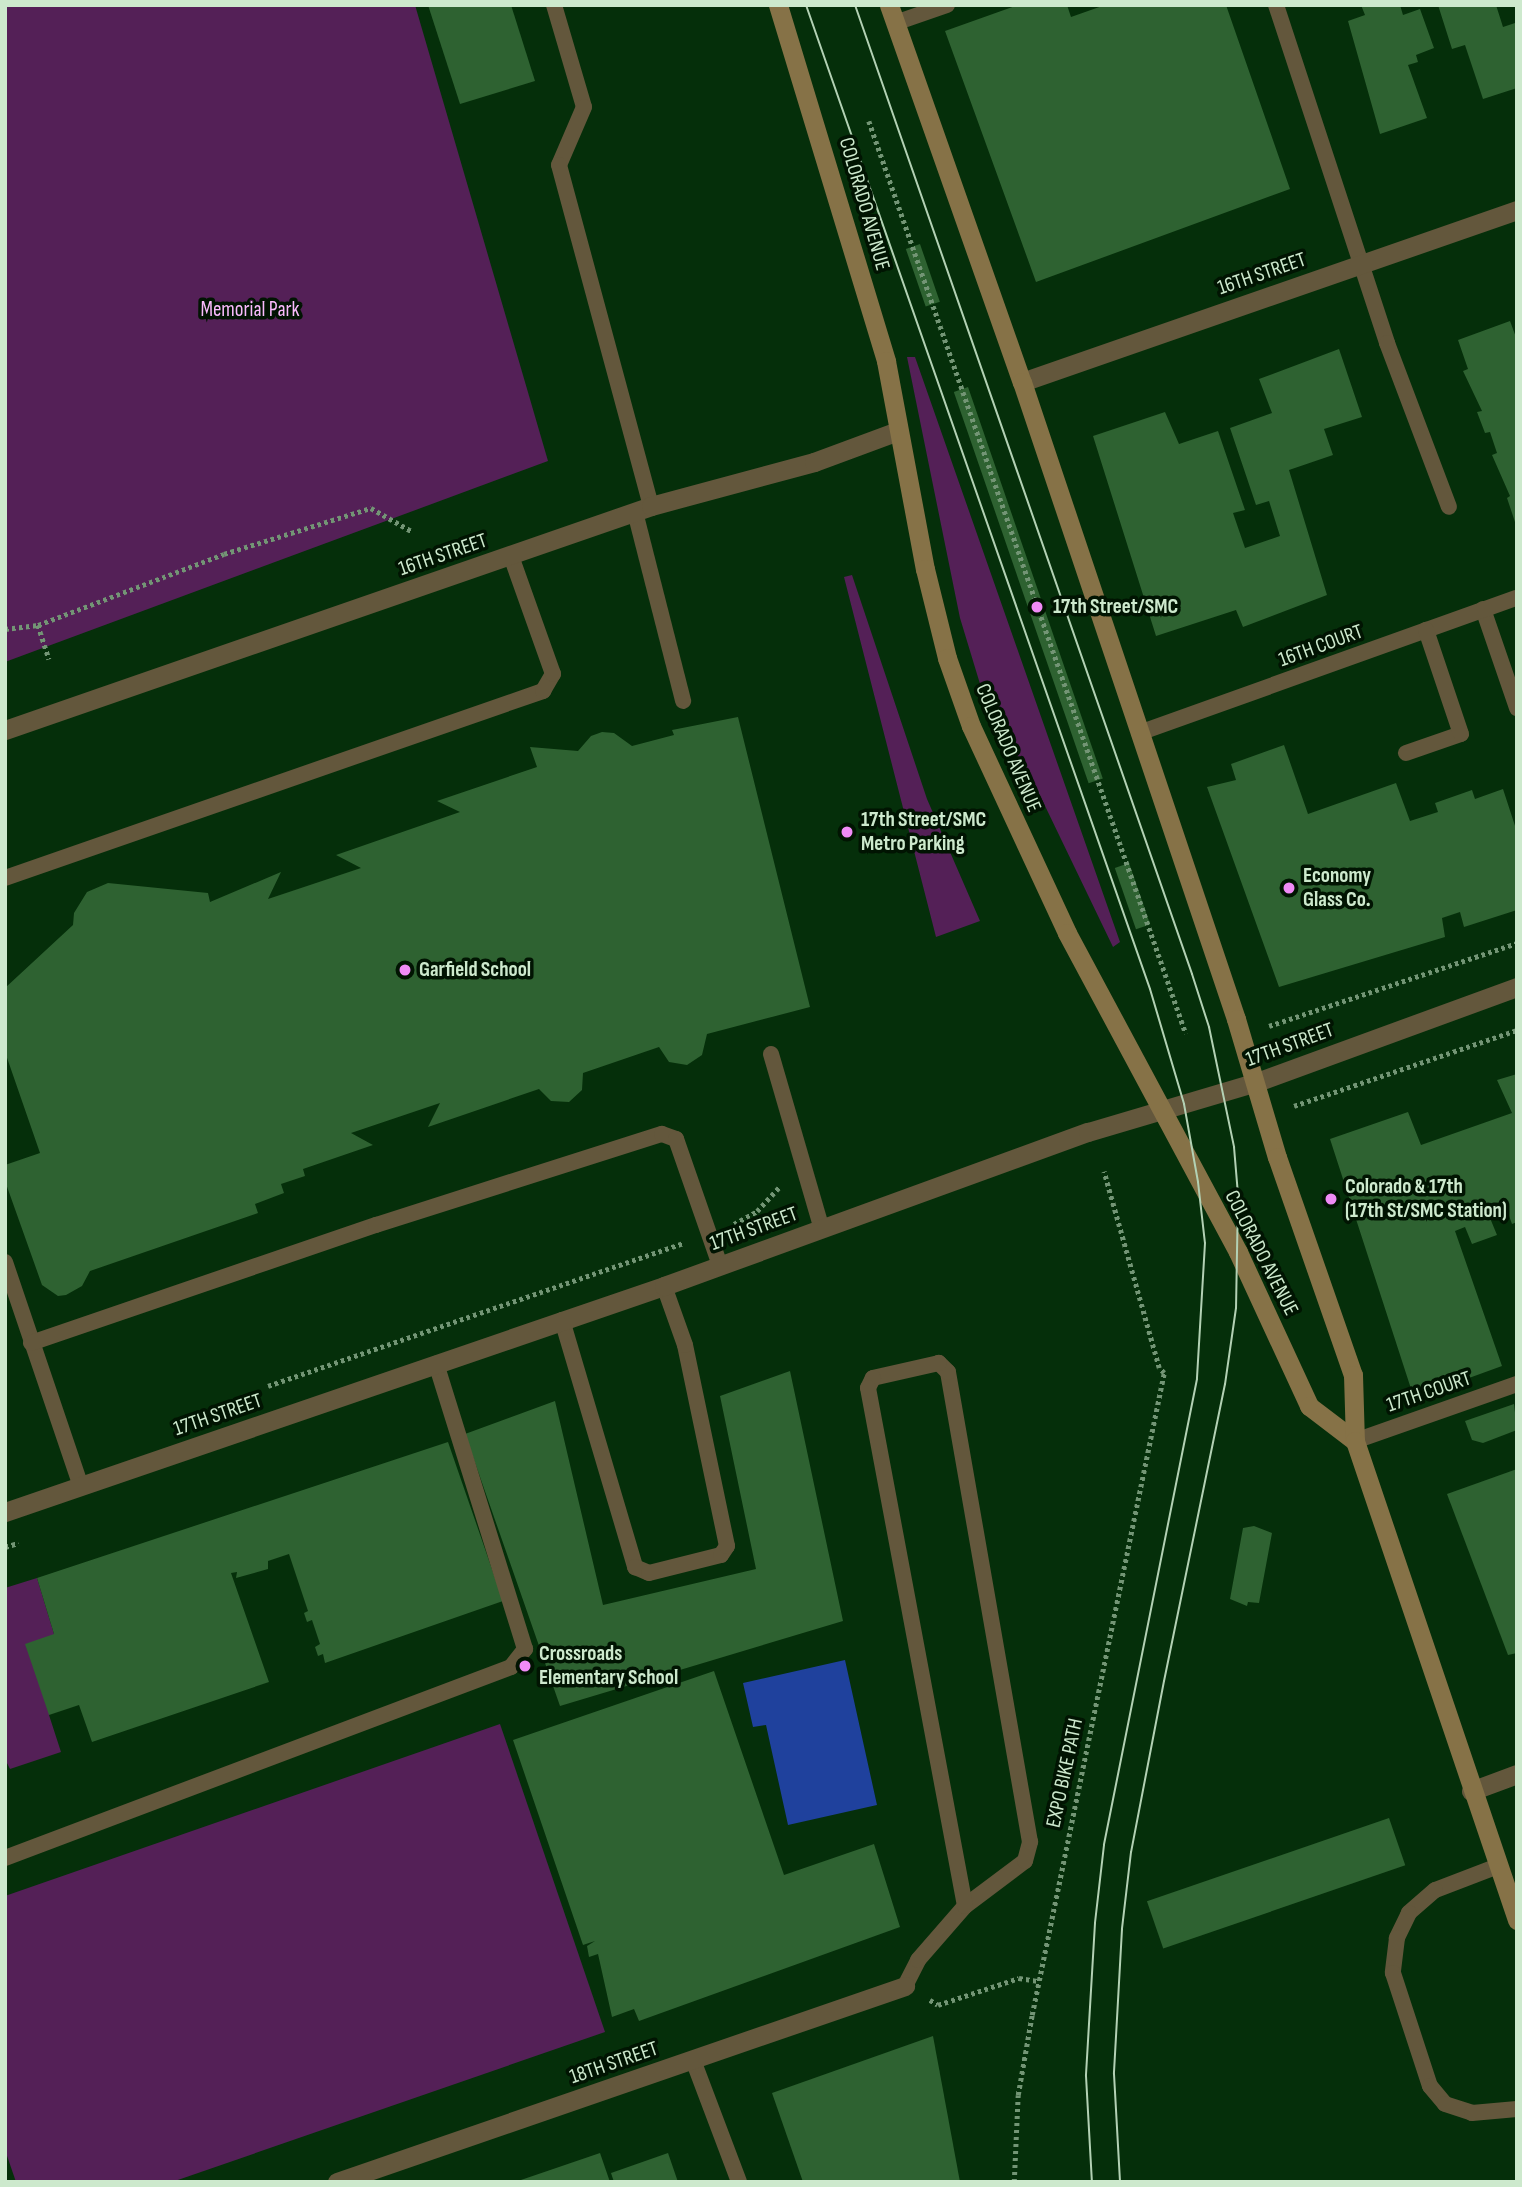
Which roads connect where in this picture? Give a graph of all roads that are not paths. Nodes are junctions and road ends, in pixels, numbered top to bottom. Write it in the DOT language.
graph roads {
  1 [pos="554,5"];
  2 [pos="778,5"];
  3 [pos="947,5"];
  4 [pos="1276,5"];
  5 [pos="892,14"];
  6 [pos="1517,210"];
  7 [pos="1361,265"];
  8 [pos="1022,382"];
  9 [pos="898,432"];
  10 [pos="1449,507"];
  11 [pos="643,509"];
  12 [pos="511,556"];
  13 [pos="1517,597"];
  14 [pos="1483,609"];
  15 [pos="1426,630"];
  16 [pos="683,701"];
  17 [pos="1517,708"];
  18 [pos="5,730"];
  19 [pos="1139,733"];
  20 [pos="1406,753"];
  21 [pos="5,878"];
  22 [pos="1517,987"];
  23 [pos="771,1054"];
  24 [pos="1257,1082"];
  25 [pos="1159,1111"];
  26 [pos="822,1229"];
  27 [pos="5,1262"];
  28 [pos="720,1265"];
  29 [pos="664,1286"];
  30 [pos="562,1320"];
  31 [pos="31,1343"];
  32 [pos="436,1364"];
  33 [pos="1517,1384"];
  34 [pos="1355,1441"];
  35 [pos="81,1486"];
  36 [pos="5,1512"];
  37 [pos="1517,1774"];
  38 [pos="1471,1791"];
  39 [pos="5,1858"];
  40 [pos="1498,1866"];
  41 [pos="965,1906"];
  42 [pos="1517,1920"];
  43 [pos="905,1986"];
  44 [pos="693,2060"];
  45 [pos="1517,2109"];
  46 [pos="337,2182"];
  47 [pos="739,2182"];
  1 -- 11 [label="lane"];
  2 -- 9 [label="main road, COLORADO AVENUE"];
  3 -- 5 [label="lane"];
  4 -- 7 [label="lane"];
  5 -- 8 [label="main road, COLORADO AVENUE"];
  6 -- 7 [label="street, 16TH STREET"];
  7 -- 8 [label="street, 16TH STREET"];
  7 -- 10 [label="lane"];
  8 -- 19 [label="main road, COLORADO AVENUE"];
  9 -- 11 [label="street, 16TH STREET"];
  9 -- 25 [label="main road, COLORADO AVENUE"];
  11 -- 12 [label="street, 16TH STREET"];
  11 -- 16 [label="lane"];
  12 -- 18 [label="street, 16TH STREET"];
  12 -- 21 [label="lane"];
  13 -- 14 [label="lane, 16TH COURT"];
  14 -- 15 [label="lane, 16TH COURT"];
  14 -- 17 [label="lane"];
  15 -- 19 [label="lane, 16TH COURT"];
  15 -- 20 [label="lane"];
  19 -- 24 [label="main road, COLORADO AVENUE"];
  22 -- 24 [label="street, 17TH STREET"];
  23 -- 26 [label="lane"];
  24 -- 25 [label="street, 17TH STREET"];
  24 -- 34 [label="main road, COLORADO AVENUE"];
  25 -- 26 [label="street, 17TH STREET"];
  25 -- 34 [label="main road, COLORADO AVENUE"];
  26 -- 28 [label="street, 17TH STREET"];
  27 -- 31 [label="lane"];
  28 -- 29 [label="street, 17TH STREET"];
  28 -- 31 [label="lane"];
  29 -- 30 [label="street, 17TH STREET"];
  29 -- 30 [label="lane"];
  30 -- 32 [label="street, 17TH STREET"];
  31 -- 35 [label="lane"];
  32 -- 35 [label="street, 17TH STREET"];
  32 -- 39 [label="lane"];
  33 -- 34 [label="lane, 17TH COURT"];
  34 -- 38 [label="main road, COLORADO AVENUE"];
  35 -- 36 [label="street, 17TH STREET"];
  37 -- 38 [label="street"];
  38 -- 40 [label="main road, COLORADO AVENUE"];
  40 -- 42 [label="main road, COLORADO AVENUE"];
  40 -- 45 [label="lane"];
  41 -- 41 [label="lane"];
  41 -- 43 [label="lane"];
  43 -- 44 [label="street, 18TH STREET"];
  44 -- 46 [label="street, 18TH STREET"];
  44 -- 47 [label="lane"];
}
